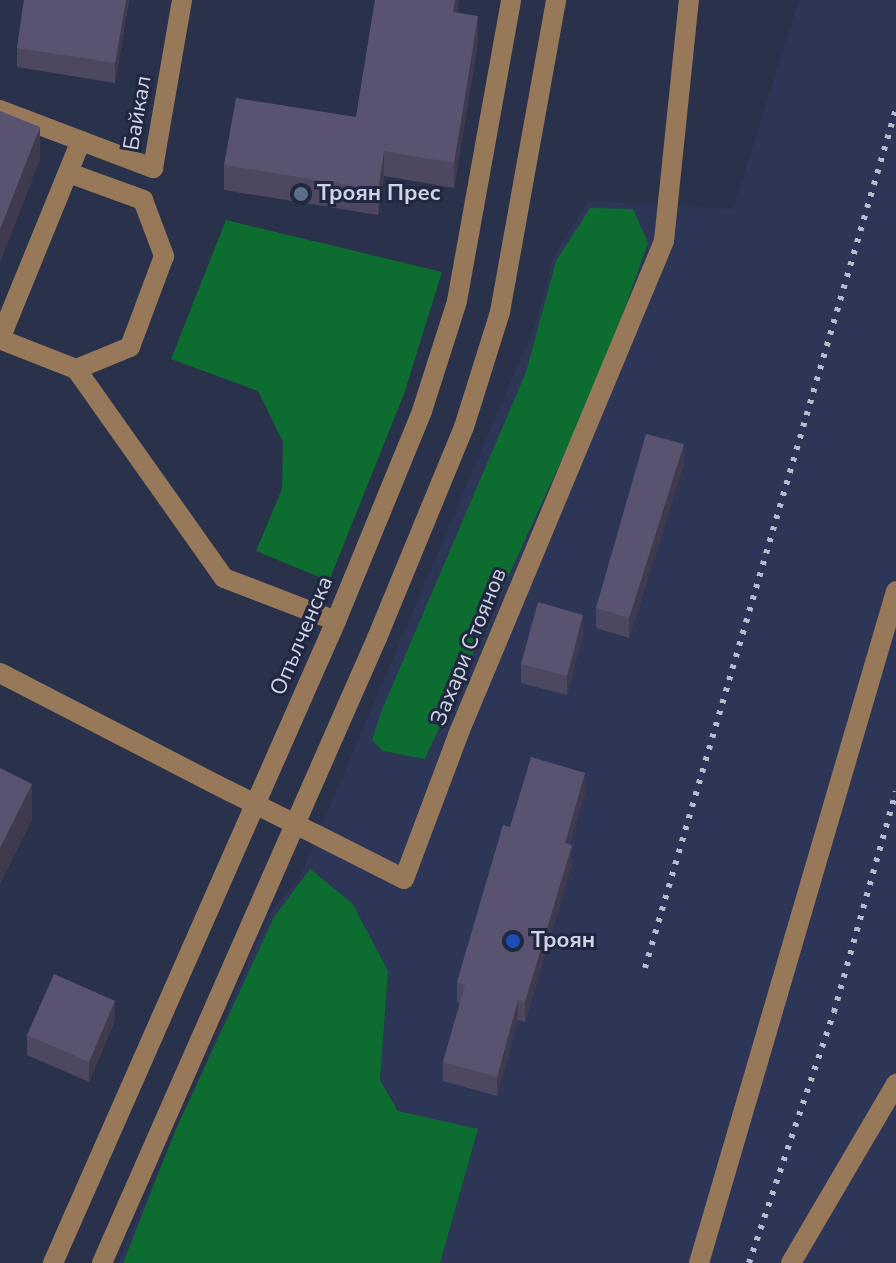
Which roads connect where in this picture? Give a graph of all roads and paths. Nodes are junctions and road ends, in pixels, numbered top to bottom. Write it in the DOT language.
graph roads {
  1 [pos="182,0"];
  2 [pos="511,0"];
  3 [pos="556,0"];
  4 [pos="689,0"];
  5 [pos="0,110"];
  6 [pos="81,141"];
  7 [pos="69,173"];
  8 [pos="1,340"];
  9 [pos="76,369"];
  10 [pos="896,591"];
  11 [pos="336,621"];
  12 [pos="0,673"];
  13 [pos="896,1084"];
  14 [pos="53,1263"];
  15 [pos="102,1263"];
  16 [pos="699,1263"];
  17 [pos="791,1263"];
  1 -- 6 [label="street, Байкал"];
  2 -- 11 [label="street, Опълченска"];
  3 -- 15 [label="street"];
  4 -- 12 [label="street, Захари Стоянов, bridge"];
  5 -- 6 [label="street, Байкал"];
  6 -- 7 [label="street"];
  7 -- 8 [label="street"];
  7 -- 9 [label="street"];
  8 -- 9 [label="street"];
  9 -- 11 [label="street"];
  10 -- 16 [label="street"];
  11 -- 14 [label="street, Опълченска"];
  13 -- 17 [label="street"];
}
